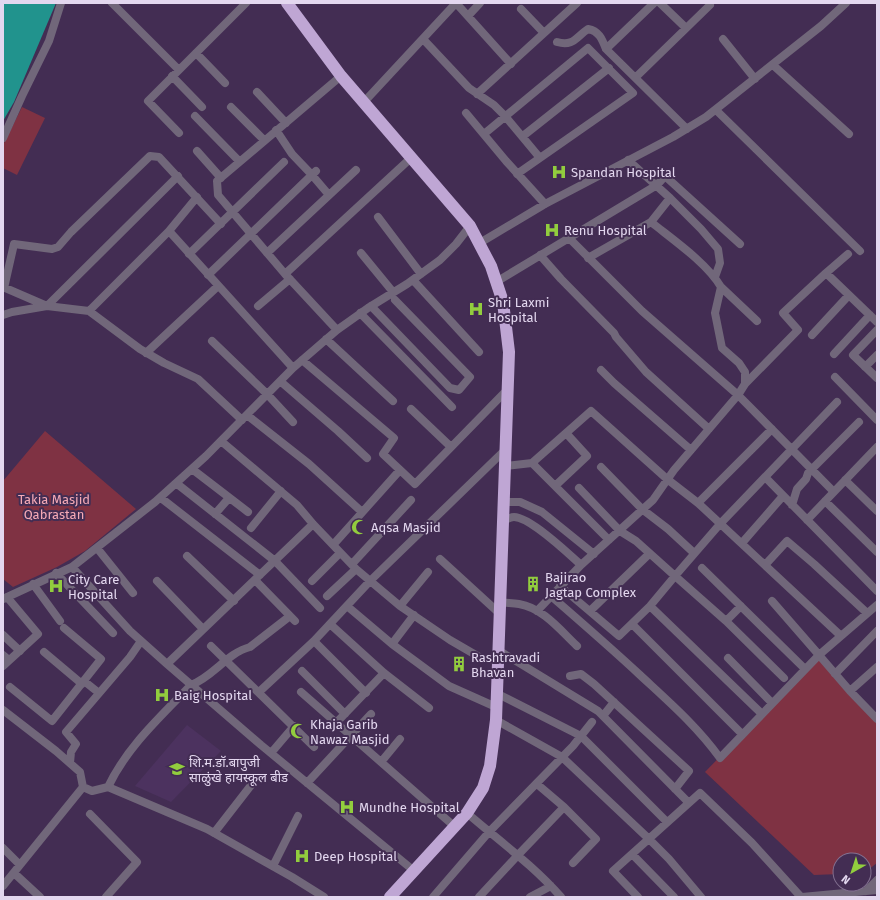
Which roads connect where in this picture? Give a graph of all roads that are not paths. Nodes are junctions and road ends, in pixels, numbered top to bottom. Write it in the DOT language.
graph roads {
  1 [pos="61,3"];
  2 [pos="112,3"];
  3 [pos="246,3"];
  4 [pos="286,3"];
  5 [pos="456,3"];
  6 [pos="480,3"];
  7 [pos="577,3"];
  8 [pos="654,3"];
  9 [pos="660,3"];
  10 [pos="846,3"];
  11 [pos="710,5"];
  12 [pos="521,9"];
  13 [pos="468,16"];
  14 [pos="686,28"];
  15 [pos="544,34"];
  16 [pos="423,39"];
  17 [pos="723,39"];
  18 [pos="557,42"];
  19 [pos="606,49"];
  20 [pos="196,53"];
  21 [pos="511,64"];
  22 [pos="773,65"];
  23 [pos="609,68"];
  24 [pos="176,73"];
  25 [pos="341,76"];
  26 [pos="636,77"];
  27 [pos="756,79"];
  28 [pos="225,83"];
  29 [pos="257,92"];
  30 [pos="478,94"];
  31 [pos="364,102"];
  32 [pos="202,107"];
  33 [pos="231,107"];
  34 [pos="716,110"];
  35 [pos="466,112"];
  36 [pos="195,116"];
  37 [pos="506,116"];
  38 [pos="286,122"];
  39 [pos="687,129"];
  40 [pos="276,130"];
  41 [pos="179,133"];
  42 [pos="484,134"];
  43 [pos="849,134"];
  44 [pos="522,136"];
  45 [pos="3,138"];
  46 [pos="264,140"];
  47 [pos="197,151"];
  48 [pos="412,158"];
  49 [pos="540,158"];
  50 [pos="628,160"];
  51 [pos="240,161"];
  52 [pos="284,162"];
  53 [pos="356,170"];
  54 [pos="314,173"];
  55 [pos="517,174"];
  56 [pos="178,176"];
  57 [pos="221,178"];
  58 [pos="657,185"];
  59 [pos="329,195"];
  60 [pos="197,197"];
  61 [pos="670,198"];
  62 [pos="544,204"];
  63 [pos="233,212"];
  64 [pos="378,217"];
  65 [pos="651,222"];
  66 [pos="221,224"];
  67 [pos="470,226"];
  68 [pos="169,231"];
  69 [pos="251,234"];
  70 [pos="569,238"];
  71 [pos="478,244"];
  72 [pos="740,244"];
  73 [pos="860,251"];
  74 [pos="267,253"];
  75 [pos="361,253"];
  76 [pos="189,254"];
  77 [pos="848,254"];
  78 [pos="540,255"];
  79 [pos="588,258"];
  80 [pos="826,273"];
  81 [pos="421,274"];
  82 [pos="208,275"];
  83 [pos="287,276"];
  84 [pos="715,277"];
  85 [pos="413,280"];
  86 [pos="496,282"];
  87 [pos="218,286"];
  88 [pos="721,287"];
  89 [pos="3,288"];
  90 [pos="849,295"];
  91 [pos="394,296"];
  92 [pos="47,306"];
  93 [pos="258,306"];
  94 [pos="371,306"];
  95 [pos="89,311"];
  96 [pos="360,312"];
  97 [pos="870,315"];
  98 [pos="3,316"];
  99 [pos="757,321"];
  100 [pos="877,322"];
  101 [pos="337,330"];
  102 [pos="877,330"];
  103 [pos="812,335"];
  104 [pos="326,339"];
  105 [pos="212,341"];
  106 [pos="479,352"];
  107 [pos="146,353"];
  108 [pos="834,354"];
  109 [pos="877,355"];
  110 [pos="302,360"];
  111 [pos="865,367"];
  112 [pos="293,368"];
  113 [pos="601,370"];
  114 [pos="835,377"];
  115 [pos="877,378"];
  116 [pos="280,381"];
  117 [pos="745,384"];
  118 [pos="507,390"];
  119 [pos="267,394"];
  120 [pos="738,395"];
  121 [pos="393,401"];
  122 [pos="837,402"];
  123 [pos="452,407"];
  124 [pos="411,409"];
  125 [pos="244,417"];
  126 [pos="877,420"];
  127 [pos="293,422"];
  128 [pos="860,422"];
  129 [pos="709,429"];
  130 [pos="772,429"];
  131 [pos="566,433"];
  132 [pos="221,441"];
  133 [pos="451,447"];
  134 [pos="877,447"];
  135 [pos="792,449"];
  136 [pos="505,450"];
  137 [pos="691,450"];
  138 [pos="366,458"];
  139 [pos="532,463"];
  140 [pos="504,466"];
  141 [pos="601,467"];
  142 [pos="192,469"];
  143 [pos="812,469"];
  144 [pos="400,470"];
  145 [pos="765,477"];
  146 [pos="667,479"];
  147 [pos="845,480"];
  148 [pos="176,483"];
  149 [pos="555,486"];
  150 [pos="578,488"];
  151 [pos="281,491"];
  152 [pos="834,492"];
  153 [pos="783,496"];
  154 [pos="161,498"];
  155 [pos="229,498"];
  156 [pos="411,500"];
  157 [pos="825,501"];
  158 [pos="503,502"];
  159 [pos="698,503"];
  160 [pos="792,505"];
  161 [pos="642,509"];
  162 [pos="877,511"];
  163 [pos="248,512"];
  164 [pos="362,512"];
  165 [pos="215,514"];
  166 [pos="807,520"];
  167 [pos="502,521"];
  168 [pos="313,524"];
  169 [pos="720,524"];
  170 [pos="251,528"];
  171 [pos="620,531"];
  172 [pos="609,540"];
  173 [pos="742,543"];
  174 [pos="333,545"];
  175 [pos="97,548"];
  176 [pos="877,552"];
  177 [pos="340,553"];
  178 [pos="694,553"];
  179 [pos="594,554"];
  180 [pos="649,554"];
  181 [pos="186,556"];
  182 [pos="440,559"];
  183 [pos="275,561"];
  184 [pos="581,565"];
  185 [pos="765,565"];
  186 [pos="72,567"];
  187 [pos="354,567"];
  188 [pos="702,568"];
  189 [pos="428,572"];
  190 [pos="56,573"];
  191 [pos="675,576"];
  192 [pos="258,577"];
  193 [pos="157,581"];
  194 [pos="312,581"];
  195 [pos="370,582"];
  196 [pos="33,584"];
  197 [pos="560,586"];
  198 [pos="877,591"];
  199 [pos="133,593"];
  200 [pos="328,596"];
  201 [pos="551,596"];
  202 [pos="5,598"];
  203 [pos="234,601"];
  204 [pos="772,601"];
  205 [pos="877,604"];
  206 [pos="347,606"];
  207 [pos="400,606"];
  208 [pos="650,606"];
  209 [pos="741,606"];
  210 [pos="320,608"];
  211 [pos="499,608"];
  212 [pos="537,611"];
  213 [pos="590,611"];
  214 [pos="867,613"];
  215 [pos="414,616"];
  216 [pos="726,621"];
  217 [pos="330,624"];
  218 [pos="632,624"];
  219 [pos="204,629"];
  220 [pos="877,631"];
  221 [pos="113,633"];
  222 [pos="3,635"];
  223 [pos="841,636"];
  224 [pos="141,641"];
  225 [pos="314,641"];
  226 [pos="392,644"];
  227 [pos="211,646"];
  228 [pos="577,646"];
  229 [pos="20,651"];
  230 [pos="44,652"];
  231 [pos="498,655"];
  232 [pos="819,655"];
  233 [pos="6,657"];
  234 [pos="728,658"];
  235 [pos="226,660"];
  236 [pos="167,664"];
  237 [pos="3,666"];
  238 [pos="877,666"];
  239 [pos="805,668"];
  240 [pos="302,671"];
  241 [pos="384,674"];
  242 [pos="835,674"];
  243 [pos="570,676"];
  244 [pos="784,678"];
  245 [pos="83,682"];
  246 [pos="191,685"];
  247 [pos="10,687"];
  248 [pos="850,691"];
  249 [pos="260,692"];
  250 [pos="301,692"];
  251 [pos="99,693"];
  252 [pos="366,693"];
  253 [pos="496,693"];
  254 [pos="614,702"];
  255 [pos="772,703"];
  256 [pos="496,707"];
  257 [pos="429,708"];
  258 [pos="3,710"];
  259 [pos="345,714"];
  260 [pos="371,714"];
  261 [pos="762,714"];
  262 [pos="875,714"];
  263 [pos="603,716"];
  264 [pos="496,720"];
  265 [pos="592,722"];
  266 [pos="336,723"];
  267 [pos="294,726"];
  268 [pos="742,734"];
  269 [pos="352,736"];
  270 [pos="581,736"];
  271 [pos="400,739"];
  272 [pos="314,747"];
  273 [pos="271,753"];
  274 [pos="562,757"];
  275 [pos="381,762"];
  276 [pos="70,763"];
  277 [pos="307,783"];
  278 [pos="252,784"];
  279 [pos="536,784"];
  280 [pos="83,787"];
  281 [pos="108,787"];
  282 [pos="675,789"];
  283 [pos="689,803"];
  284 [pos="564,807"];
  285 [pos="466,813"];
  286 [pos="90,814"];
  287 [pos="298,816"];
  288 [pos="667,822"];
  289 [pos="454,826"];
  290 [pos="489,832"];
  291 [pos="214,833"];
  292 [pos="649,839"];
  293 [pos="3,848"];
  294 [pos="632,854"];
  295 [pos="518,855"];
  296 [pos="573,863"];
  297 [pos="20,865"];
  298 [pos="273,866"];
  299 [pos="414,870"];
  300 [pos="14,873"];
  301 [pos="877,880"];
  302 [pos="3,886"];
  303 [pos="551,886"];
  304 [pos="872,892"];
  305 [pos="109,896"];
  306 [pos="40,897"];
  307 [pos="324,897"];
  308 [pos="390,897"];
  309 [pos="433,897"];
  310 [pos="479,897"];
  311 [pos="530,897"];
  312 [pos="560,897"];
  313 [pos="638,897"];
  314 [pos="674,897"];
  315 [pos="701,897"];
  316 [pos="802,897"];
  1 -- 45 [label="street"];
  2 -- 24 [label="street"];
  3 -- 20 [label="street"];
  4 -- 25 [label="highway"];
  5 -- 13 [label="street"];
  5 -- 16 [label="street"];
  6 -- 13 [label="street"];
  7 -- 15 [label="street"];
  8 -- 19 [label="street"];
  9 -- 14 [label="street"];
  10 -- 22 [label="street"];
  11 -- 14 [label="street"];
  12 -- 15 [label="street"];
  13 -- 21 [label="street"];
  14 -- 26 [label="street"];
  15 -- 21 [label="street"];
  16 -- 30 [label="street"];
  16 -- 31 [label="street"];
  17 -- 27 [label="street"];
  18 -- 19 [label="street"];
  19 -- 26 [label="street"];
  20 -- 24 [label="street"];
  20 -- 28 [label="street"];
  21 -- 30 [label="street"];
  22 -- 27 [label="street"];
  22 -- 43 [label="street"];
  23 -- 37 [label="street"];
  23 -- 44 [label="street"];
  23 -- 49 [label="street"];
  24 -- 32 [label="street"];
  24 -- 41 [label="street"];
  25 -- 31 [label="highway"];
  25 -- 38 [label="street"];
  26 -- 39 [label="street"];
  27 -- 34 [label="street"];
  29 -- 38 [label="street"];
  30 -- 37 [label="street"];
  31 -- 48 [label="highway"];
  33 -- 46 [label="street"];
  34 -- 39 [label="street"];
  34 -- 73 [label="street"];
  35 -- 42 [label="street"];
  36 -- 51 [label="street"];
  37 -- 42 [label="street"];
  37 -- 44 [label="street"];
  38 -- 40 [label="street"];
  39 -- 50 [label="street"];
  40 -- 46 [label="street"];
  40 -- 54 [label="street"];
  42 -- 55 [label="street"];
  44 -- 49 [label="street"];
  46 -- 51 [label="street"];
  47 -- 57 [label="street"];
  48 -- 67 [label="highway"];
  48 -- 83 [label="street"];
  49 -- 55 [label="street"];
  50 -- 58 [label="street"];
  50 -- 62 [label="street"];
  51 -- 57 [label="street"];
  52 -- 63 [label="street"];
  53 -- 59 [label="street"];
  54 -- 59 [label="street"];
  54 -- 69 [label="street"];
  55 -- 62 [label="street"];
  56 -- 60 [label="street"];
  56 -- 89 [label="street"];
  56 -- 92 [label="street"];
  57 -- 63 [label="street"];
  58 -- 61 [label="street"];
  58 -- 70 [label="street"];
  58 -- 72 [label="street"];
  59 -- 74 [label="street"];
  60 -- 66 [label="street"];
  60 -- 68 [label="street"];
  61 -- 65 [label="street"];
  61 -- 84 [label="street"];
  62 -- 71 [label="street"];
  63 -- 66 [label="street"];
  63 -- 69 [label="street"];
  64 -- 81 [label="street"];
  65 -- 79 [label="street"];
  65 -- 84 [label="street"];
  66 -- 76 [label="street"];
  67 -- 71 [label="highway"];
  67 -- 81 [label="street"];
  68 -- 76 [label="street"];
  68 -- 95 [label="street"];
  69 -- 74 [label="street"];
  69 -- 82 [label="street"];
  70 -- 78 [label="street"];
  70 -- 79 [label="street"];
  71 -- 86 [label="highway"];
  74 -- 83 [label="street"];
  75 -- 91 [label="street"];
  76 -- 82 [label="street"];
  77 -- 80 [label="street"];
  78 -- 86 [label="street"];
  78 -- 129 [label="street"];
  79 -- 120 [label="street"];
  80 -- 90 [label="street"];
  80 -- 117 [label="street"];
  81 -- 85 [label="street"];
  82 -- 87 [label="street"];
  83 -- 93 [label="street"];
  83 -- 101 [label="street"];
  84 -- 88 [label="street"];
  85 -- 91 [label="street"];
  85 -- 106 [label="street"];
  86 -- 118 [label="highway"];
  87 -- 107 [label="street"];
  87 -- 112 [label="street"];
  88 -- 99 [label="street"];
  88 -- 117 [label="street"];
  89 -- 92 [label="street"];
  90 -- 97 [label="street"];
  90 -- 103 [label="street"];
  91 -- 94 [label="street"];
  91 -- 94 [label="street"];
  92 -- 95 [label="street"];
  92 -- 98 [label="street"];
  94 -- 96 [label="street"];
  95 -- 107 [label="street"];
  96 -- 101 [label="street"];
  96 -- 123 [label="street"];
  97 -- 100 [label="street"];
  97 -- 108 [label="street"];
  101 -- 104 [label="street"];
  102 -- 111 [label="street"];
  104 -- 110 [label="street"];
  104 -- 121 [label="street"];
  105 -- 119 [label="street"];
  107 -- 125 [label="street"];
  109 -- 111 [label="street"];
  110 -- 112 [label="street"];
  110 -- 144 [label="street"];
  111 -- 115 [label="street"];
  112 -- 116 [label="street"];
  113 -- 137 [label="street"];
  114 -- 126 [label="street"];
  116 -- 119 [label="street"];
  116 -- 138 [label="street"];
  117 -- 120 [label="street"];
  118 -- 133 [label="street"];
  118 -- 136 [label="highway"];
  119 -- 125 [label="street"];
  119 -- 127 [label="street"];
  120 -- 129 [label="street"];
  120 -- 130 [label="street"];
  122 -- 135 [label="street"];
  124 -- 133 [label="street"];
  125 -- 132 [label="street"];
  125 -- 164 [label="street"];
  128 -- 143 [label="street"];
  129 -- 137 [label="street"];
  130 -- 135 [label="street"];
  130 -- 159 [label="street"];
  131 -- 139 [label="street"];
  131 -- 146 [label="street"];
  131 -- 149 [label="street"];
  132 -- 142 [label="street"];
  132 -- 151 [label="street"];
  133 -- 144 [label="street"];
  134 -- 147 [label="street"];
  135 -- 143 [label="street"];
  135 -- 145 [label="street"];
  136 -- 140 [label="highway"];
  136 -- 195 [label="street"];
  137 -- 146 [label="street"];
  139 -- 140 [label="street"];
  139 -- 149 [label="street"];
  140 -- 158 [label="highway"];
  141 -- 161 [label="street"];
  142 -- 148 [label="street"];
  142 -- 155 [label="street"];
  143 -- 152 [label="street"];
  143 -- 160 [label="street"];
  144 -- 164 [label="street"];
  145 -- 153 [label="street"];
  145 -- 169 [label="street"];
  146 -- 159 [label="street"];
  146 -- 161 [label="street"];
  147 -- 152 [label="street"];
  147 -- 162 [label="street"];
  148 -- 154 [label="street"];
  148 -- 165 [label="street"];
  149 -- 172 [label="street"];
  150 -- 171 [label="street"];
  151 -- 168 [label="street"];
  151 -- 170 [label="street"];
  152 -- 157 [label="street"];
  153 -- 160 [label="street"];
  153 -- 173 [label="street"];
  154 -- 175 [label="street"];
  154 -- 192 [label="street"];
  155 -- 163 [label="street"];
  155 -- 165 [label="street"];
  156 -- 187 [label="street"];
  157 -- 166 [label="street"];
  157 -- 176 [label="street"];
  158 -- 167 [label="highway"];
  158 -- 179 [label="street"];
  159 -- 169 [label="street"];
  160 -- 166 [label="street"];
  161 -- 171 [label="street"];
  161 -- 178 [label="street"];
  164 -- 174 [label="street"];
  165 -- 183 [label="street"];
  166 -- 198 [label="street"];
  167 -- 184 [label="street"];
  167 -- 211 [label="highway"];
  168 -- 174 [label="street"];
  168 -- 183 [label="street"];
  169 -- 173 [label="street"];
  169 -- 178 [label="street"];
  171 -- 172 [label="street"];
  171 -- 180 [label="street"];
  172 -- 179 [label="street"];
  173 -- 185 [label="street"];
  174 -- 177 [label="street"];
  175 -- 186 [label="street"];
  175 -- 199 [label="street"];
  177 -- 187 [label="street"];
  177 -- 194 [label="street"];
  178 -- 191 [label="street"];
  179 -- 184 [label="street"];
  180 -- 191 [label="street"];
  180 -- 213 [label="street"];
  181 -- 203 [label="street"];
  182 -- 211 [label="street"];
  183 -- 192 [label="street"];
  183 -- 210 [label="street"];
  184 -- 197 [label="street"];
  185 -- 214 [label="street"];
  185 -- 223 [label="street"];
  186 -- 190 [label="street"];
  186 -- 224 [label="street"];
  187 -- 195 [label="street"];
  187 -- 200 [label="street"];
  188 -- 209 [label="street"];
  189 -- 207 [label="street"];
  190 -- 196 [label="street"];
  190 -- 221 [label="street"];
  191 -- 208 [label="street"];
  191 -- 216 [label="street"];
  192 -- 203 [label="street"];
  192 -- 235 [label="street"];
  193 -- 219 [label="street"];
  195 -- 206 [label="street"];
  195 -- 207 [label="street"];
  196 -- 202 [label="street"];
  196 -- 245 [label="street"];
  197 -- 201 [label="street"];
  197 -- 213 [label="street"];
  201 -- 212 [label="street"];
  201 -- 268 [label="street"];
  202 -- 229 [label="street"];
  203 -- 219 [label="street"];
  204 -- 232 [label="street"];
  205 -- 214 [label="street"];
  206 -- 217 [label="street"];
  206 -- 226 [label="street"];
  207 -- 215 [label="street"];
  208 -- 218 [label="street"];
  208 -- 261 [label="street"];
  209 -- 216 [label="street"];
  209 -- 239 [label="street"];
  211 -- 212 [label="street"];
  211 -- 231 [label="highway"];
  212 -- 228 [label="street"];
  213 -- 218 [label="street"];
  214 -- 223 [label="street"];
  215 -- 226 [label="street"];
  215 -- 231 [label="street"];
  216 -- 244 [label="street"];
  217 -- 225 [label="street"];
  217 -- 241 [label="street"];
  218 -- 268 [label="street"];
  219 -- 236 [label="street"];
  220 -- 242 [label="street"];
  222 -- 229 [label="street"];
  223 -- 232 [label="street"];
  224 -- 236 [label="street"];
  224 -- 251 [label="street"];
  225 -- 249 [label="street"];
  225 -- 252 [label="street"];
  226 -- 256 [label="street"];
  227 -- 235 [label="street"];
  229 -- 233 [label="street"];
  230 -- 245 [label="street"];
  231 -- 253 [label="highway"];
  231 -- 263 [label="street"];
  232 -- 239 [label="street"];
  232 -- 242 [label="street"];
  233 -- 237 [label="street"];
  234 -- 255 [label="street"];
  235 -- 246 [label="street"];
  235 -- 249 [label="street"];
  236 -- 246 [label="street"];
  238 -- 248 [label="street"];
  239 -- 255 [label="street"];
  240 -- 259 [label="street"];
  241 -- 252 [label="street"];
  241 -- 257 [label="street"];
  242 -- 248 [label="street"];
  243 -- 254 [label="street"];
  245 -- 247 [label="street"];
  245 -- 251 [label="street"];
  246 -- 273 [label="street"];
  246 -- 281 [label="street"];
  248 -- 262 [label="street"];
  249 -- 267 [label="street"];
  250 -- 266 [label="street"];
  251 -- 276 [label="street"];
  252 -- 259 [label="street"];
  253 -- 256 [label="highway"];
  253 -- 270 [label="street"];
  254 -- 263 [label="street"];
  254 -- 282 [label="street"];
  255 -- 261 [label="street"];
  256 -- 264 [label="highway"];
  258 -- 276 [label="street"];
  259 -- 266 [label="street"];
  260 -- 269 [label="street"];
  261 -- 268 [label="street"];
  263 -- 282 [label="street"];
  264 -- 274 [label="street"];
  264 -- 285 [label="highway"];
  265 -- 270 [label="street"];
  266 -- 269 [label="street"];
  267 -- 272 [label="street"];
  267 -- 273 [label="street"];
  269 -- 275 [label="street"];
  269 -- 277 [label="street"];
  270 -- 274 [label="street"];
  270 -- 288 [label="street"];
  271 -- 275 [label="street"];
  273 -- 277 [label="street"];
  274 -- 279 [label="street"];
  274 -- 292 [label="street"];
  275 -- 289 [label="street"];
  276 -- 280 [label="street"];
  277 -- 299 [label="street"];
  278 -- 291 [label="street"];
  279 -- 284 [label="street"];
  279 -- 290 [label="street"];
  280 -- 281 [label="street"];
  280 -- 297 [label="street"];
  281 -- 291 [label="street"];
  282 -- 283 [label="street"];
  283 -- 288 [label="street"];
  283 -- 316 [label="street"];
  284 -- 295 [label="street"];
  284 -- 296 [label="street"];
  285 -- 289 [label="highway"];
  285 -- 290 [label="street"];
  286 -- 305 [label="street"];
  287 -- 298 [label="street"];
  288 -- 292 [label="street"];
  289 -- 299 [label="highway"];
  290 -- 295 [label="street"];
  290 -- 309 [label="street"];
  291 -- 298 [label="street"];
  292 -- 294 [label="street"];
  292 -- 315 [label="street"];
  293 -- 297 [label="street"];
  294 -- 313 [label="street"];
  294 -- 314 [label="street"];
  295 -- 303 [label="street"];
  295 -- 310 [label="street"];
  297 -- 300 [label="street"];
  298 -- 307 [label="street"];
  299 -- 308 [label="highway"];
  300 -- 302 [label="street"];
  300 -- 306 [label="street"];
  301 -- 304 [label="street"];
  303 -- 311 [label="street"];
  303 -- 312 [label="street"];
  304 -- 316 [label="street"];
}
